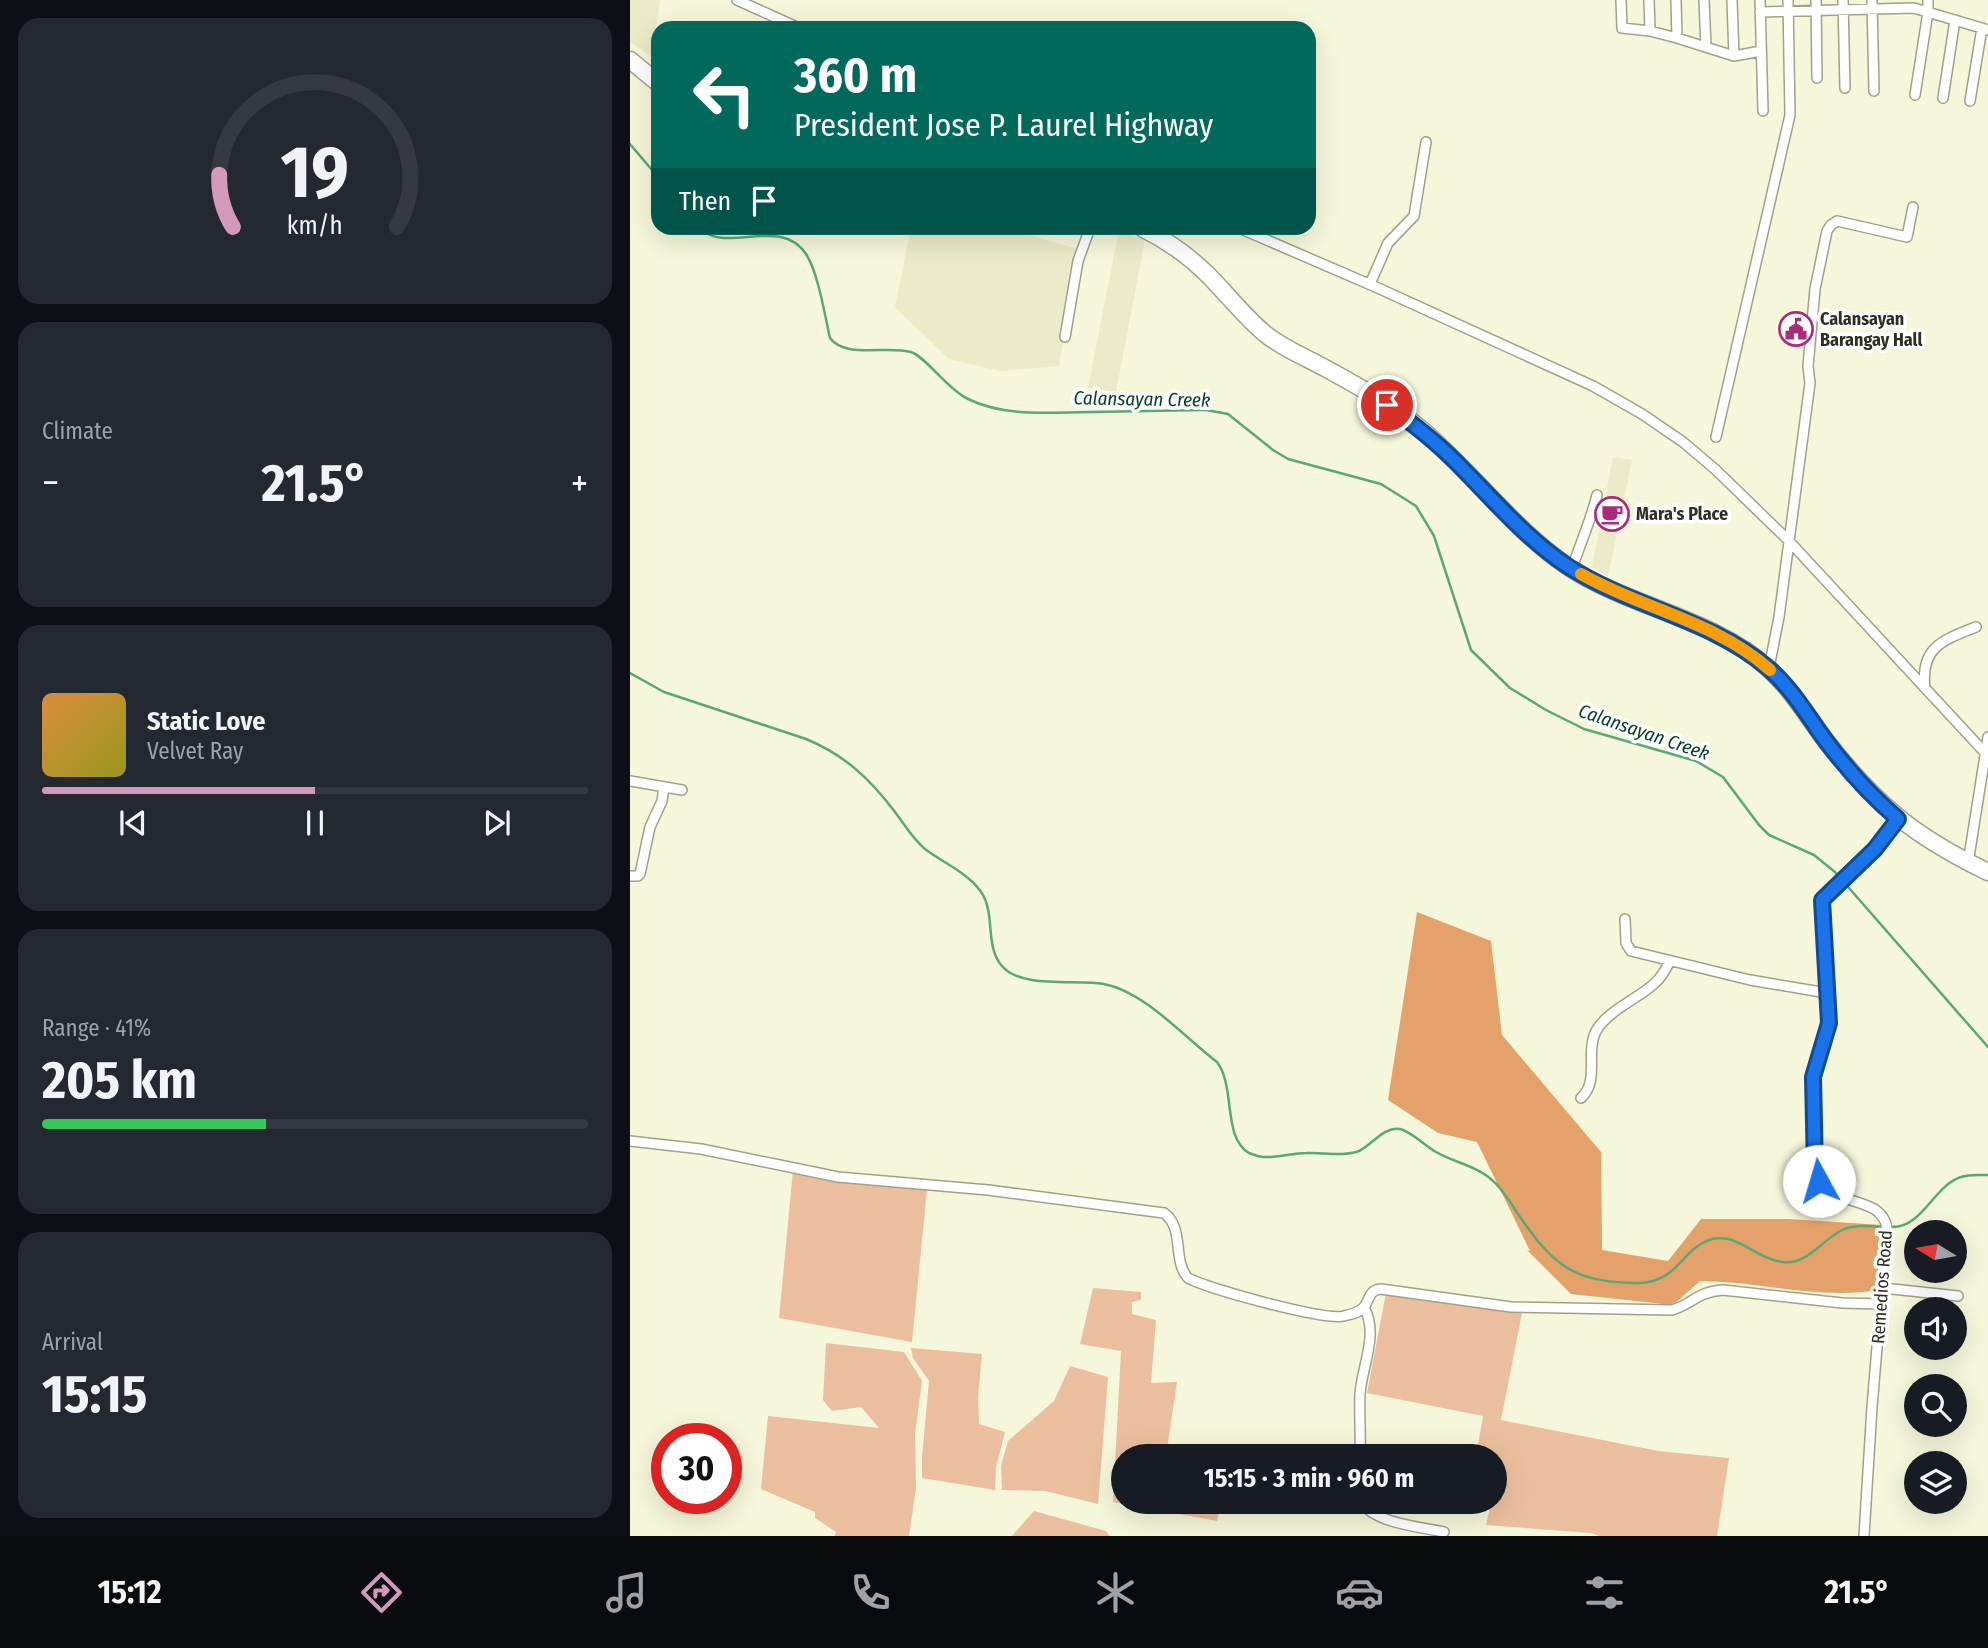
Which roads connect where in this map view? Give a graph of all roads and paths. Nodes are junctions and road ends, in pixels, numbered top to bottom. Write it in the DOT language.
graph roads {
  1 [pos="737,0"];
  2 [pos="1621,0"];
  3 [pos="1649,0"];
  4 [pos="1676,0"];
  5 [pos="1704,0"];
  6 [pos="1732,0"];
  7 [pos="1760,0"];
  8 [pos="1788,0"];
  9 [pos="1928,0"];
  10 [pos="1872,4"];
  11 [pos="1900,4"];
  12 [pos="1816,5"];
  13 [pos="1844,5"];
  14 [pos="1788,11"];
  15 [pos="1760,12"];
  16 [pos="1928,12"];
  17 [pos="1955,20"];
  18 [pos="784,21"];
  19 [pos="1985,29"];
  20 [pos="1650,31"];
  21 [pos="1677,38"];
  22 [pos="1706,47"];
  23 [pos="1761,51"];
  24 [pos="1734,56"];
  25 [pos="630,60"];
  26 [pos="651,77"];
  27 [pos="1817,79"];
  28 [pos="1845,88"];
  29 [pos="1874,91"];
  30 [pos="1915,96"];
  31 [pos="1943,98"];
  32 [pos="1970,101"];
  33 [pos="1763,111"];
  34 [pos="1426,142"];
  35 [pos="1913,207"];
  36 [pos="1087,235"];
  37 [pos="1155,235"];
  38 [pos="1255,235"];
  39 [pos="1370,284"];
  40 [pos="1065,337"];
  41 [pos="1716,438"];
  42 [pos="1597,495"];
  43 [pos="1789,541"];
  44 [pos="1572,569"];
  45 [pos="1976,627"];
  46 [pos="1769,668"];
  47 [pos="1925,688"];
  48 [pos="1988,737"];
  49 [pos="1986,754"];
  50 [pos="630,781"];
  51 [pos="664,787"];
  52 [pos="682,790"];
  53 [pos="1898,819"];
  54 [pos="1968,863"];
  55 [pos="1988,873"];
  56 [pos="630,876"];
  57 [pos="1625,919"];
  58 [pos="1670,961"];
  59 [pos="1827,993"];
  60 [pos="1581,1098"];
  61 [pos="630,1141"];
  62 [pos="1883,1287"];
  63 [pos="1958,1296"];
  64 [pos="1882,1304"];
  65 [pos="1364,1307"];
  66 [pos="1360,1444"];
  67 [pos="1375,1514"];
  68 [pos="1444,1532"];
  69 [pos="1864,1536"];
  1 -- 18 [label="street"];
  2 -- 20 [label="street"];
  3 -- 20 [label="street"];
  4 -- 21 [label="street"];
  5 -- 22 [label="street"];
  6 -- 24 [label="street"];
  7 -- 15 [label="street"];
  8 -- 14 [label="street"];
  9 -- 16 [label="street"];
  10 -- 11 [label="street"];
  10 -- 13 [label="street"];
  10 -- 29 [label="street"];
  11 -- 16 [label="street"];
  12 -- 13 [label="street"];
  12 -- 14 [label="street"];
  12 -- 27 [label="street"];
  13 -- 28 [label="street"];
  14 -- 15 [label="street"];
  14 -- 41 [label="street"];
  15 -- 23 [label="street"];
  16 -- 17 [label="street"];
  16 -- 30 [label="street"];
  17 -- 19 [label="street"];
  17 -- 31 [label="street"];
  19 -- 32 [label="street"];
  20 -- 21 [label="street"];
  21 -- 22 [label="street"];
  22 -- 24 [label="street"];
  23 -- 24 [label="street"];
  23 -- 33 [label="street"];
  25 -- 26 [label="highway"];
  34 -- 39 [label="street"];
  35 -- 43 [label="street"];
  36 -- 40 [label="street"];
  37 -- 44 [label="highway"];
  38 -- 39 [label="street"];
  39 -- 43 [label="street"];
  42 -- 44 [label="street"];
  43 -- 46 [label="street"];
  43 -- 47 [label="street"];
  44 -- 46 [label="highway"];
  45 -- 47 [label="street"];
  46 -- 53 [label="highway"];
  47 -- 49 [label="street"];
  48 -- 49 [label="street"];
  49 -- 54 [label="street"];
  50 -- 51 [label="street"];
  51 -- 52 [label="street"];
  51 -- 56 [label="street"];
  53 -- 54 [label="highway"];
  53 -- 59 [label="street, Remedios Road"];
  54 -- 55 [label="highway"];
  57 -- 58 [label="street"];
  58 -- 59 [label="street"];
  58 -- 60 [label="street"];
  59 -- 62 [label="street, Remedios Road"];
  61 -- 65 [label="street"];
  62 -- 63 [label="street"];
  62 -- 64 [label="street, Remedios Road"];
  64 -- 65 [label="street"];
  64 -- 69 [label="street, Remedios Road"];
  65 -- 66 [label="street"];
  67 -- 68 [label="street"];
}
